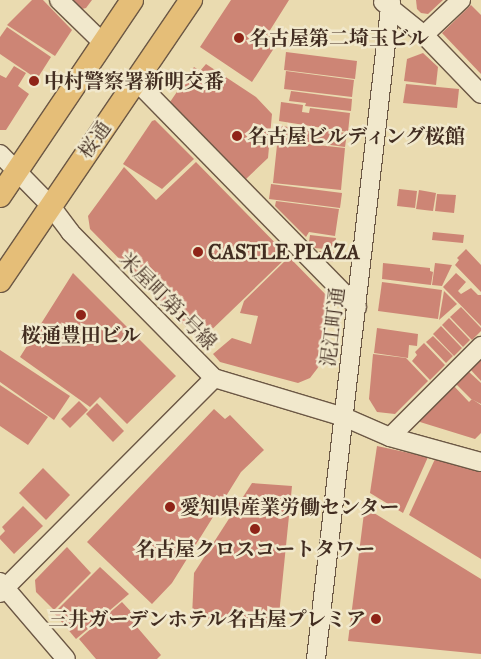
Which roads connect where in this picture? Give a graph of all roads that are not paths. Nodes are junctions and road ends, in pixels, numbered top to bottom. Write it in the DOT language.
graph roads {
  1 [pos="59,0"];
  2 [pos="132,0"];
  3 [pos="191,0"];
  4 [pos="461,0"];
  5 [pos="388,3"];
  6 [pos="424,35"];
  7 [pos="103,43"];
  8 [pos="136,81"];
  9 [pos="481,94"];
  10 [pos="0,154"];
  11 [pos="17,170"];
  12 [pos="0,196"];
  13 [pos="50,205"];
  14 [pos="0,280"];
  15 [pos="357,307"];
  16 [pos="481,346"];
  17 [pos="214,378"];
  18 [pos="344,417"];
  19 [pos="390,437"];
  20 [pos="481,462"];
  21 [pos="2,588"];
  22 [pos="66,659"];
  23 [pos="316,659"];
  1 -- 7 [label="street"];
  2 -- 7 [label="main road"];
  3 -- 8 [label="main road, 桜通"];
  4 -- 6 [label="street"];
  5 -- 6 [label="street"];
  5 -- 15 [label="street, 泥江町通"];
  6 -- 9 [label="street"];
  7 -- 11 [label="main road"];
  8 -- 13 [label="main road, 桜通"];
  8 -- 15 [label="street"];
  10 -- 11 [label="street, 米屋町第1号線"];
  11 -- 12 [label="main road"];
  11 -- 13 [label="street, 米屋町第1号線"];
  13 -- 14 [label="main road, 桜通"];
  13 -- 17 [label="street, 米屋町第1号線"];
  15 -- 18 [label="street, 泥江町通"];
  16 -- 19 [label="street"];
  17 -- 18 [label="street, 米屋町第1号線"];
  17 -- 21 [label="street"];
  18 -- 19 [label="street, 米屋町第1号線"];
  18 -- 23 [label="street, 泥江町通"];
  19 -- 20 [label="street, 米屋町第1号線"];
  21 -- 22 [label="street"];
}
